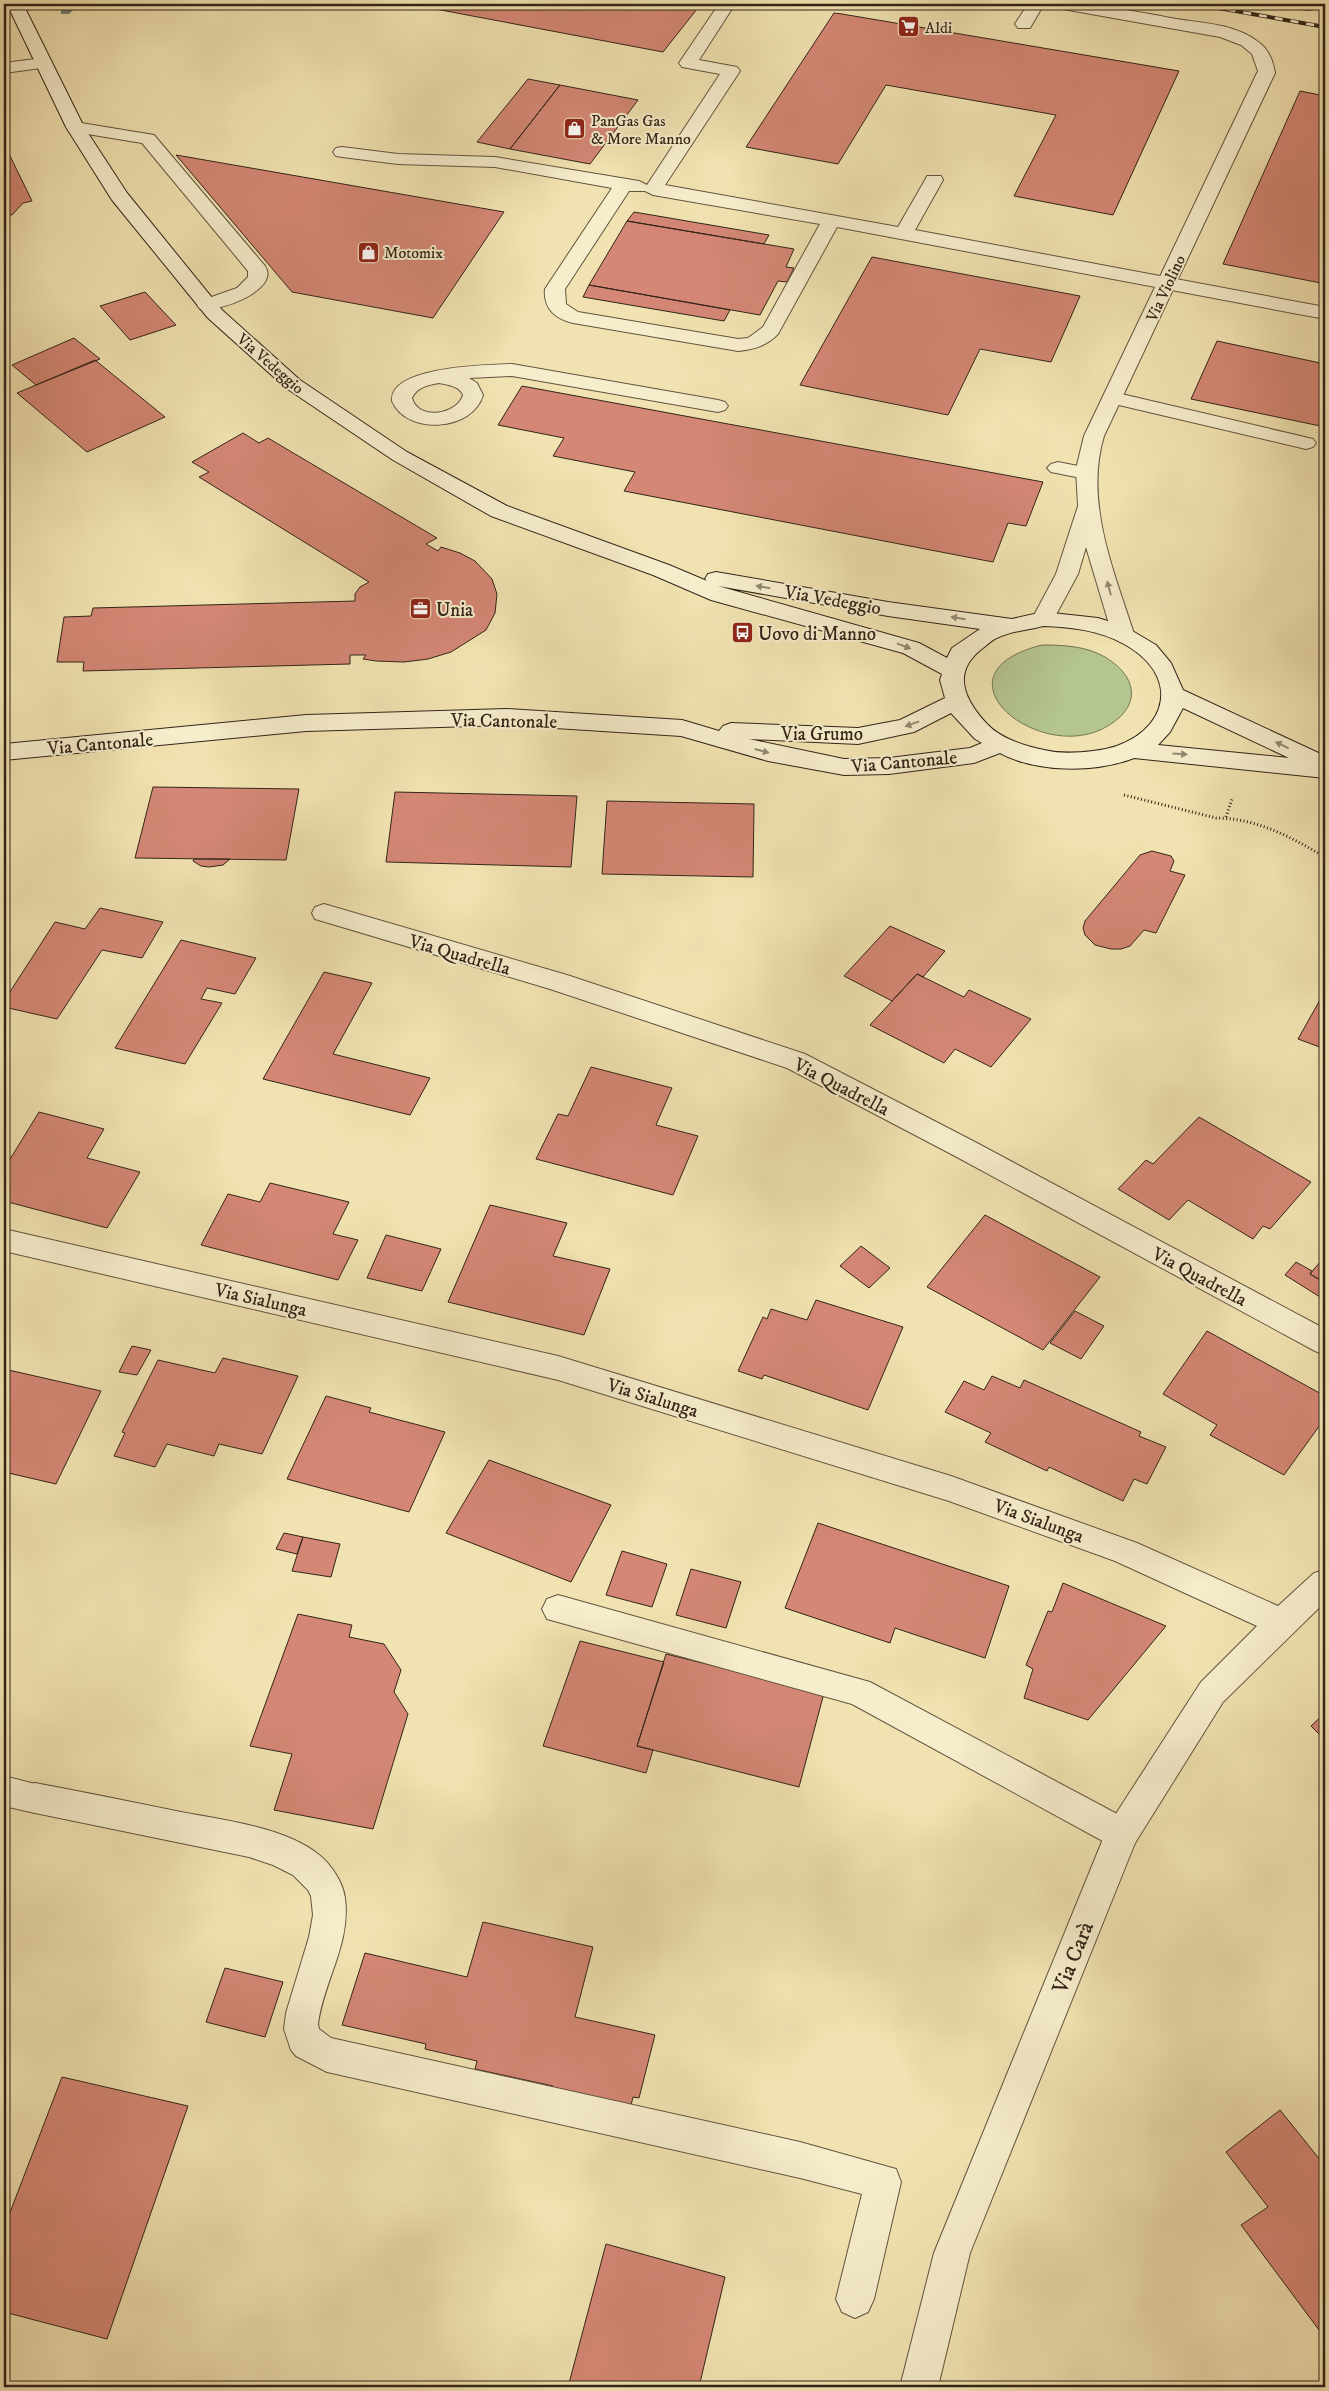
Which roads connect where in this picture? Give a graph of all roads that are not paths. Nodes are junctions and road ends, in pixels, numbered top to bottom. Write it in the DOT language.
graph roads {
  1 [pos="15,4"];
  2 [pos="727,4"];
  3 [pos="1036,4"];
  4 [pos="1063,4"];
  5 [pos="1024,24"];
  6 [pos="43,62"];
  7 [pos="4,68"];
  8 [pos="75,127"];
  9 [pos="342,152"];
  10 [pos="934,180"];
  11 [pos="623,185"];
  12 [pos="653,190"];
  13 [pos="831,220"];
  14 [pos="904,234"];
  15 [pos="1168,282"];
  16 [pos="207,305"];
  17 [pos="1325,313"];
  18 [pos="543,374"];
  19 [pos="427,379"];
  20 [pos="1113,398"];
  21 [pos="473,400"];
  22 [pos="718,406"];
  23 [pos="1306,443"];
  24 [pos="1058,468"];
  25 [pos="1086,473"];
  26 [pos="1088,507"];
  27 [pos="661,570"];
  28 [pos="1043,619"];
  29 [pos="1006,625"];
  30 [pos="1123,634"];
  31 [pos="953,671"];
  32 [pos="1173,694"];
  33 [pos="955,702"];
  34 [pos="682,728"];
  35 [pos="999,745"];
  36 [pos="1132,750"];
  37 [pos="4,752"];
  38 [pos="1325,768"];
  39 [pos="324,913"];
  40 [pos="4,1240"];
  41 [pos="1325,1343"];
  42 [pos="1325,1583"];
  43 [pos="558,1609"];
  44 [pos="1282,1622"];
  45 [pos="20,1794"];
  46 [pos="1122,1834"];
  47 [pos="855,2299"];
  48 [pos="919,2387"];
  1 -- 6 [label="main road, Via Vedeggio"];
  2 -- 12 [label="main road"];
  3 -- 5 [label="main road"];
  4 -- 15 [label="main road, Via Violino"];
  6 -- 7 [label="main road"];
  6 -- 8 [label="main road, Via Vedeggio"];
  8 -- 16 [label="main road, Via Vedeggio"];
  8 -- 16 [label="main road"];
  9 -- 11 [label="main road"];
  10 -- 14 [label="main road"];
  11 -- 12 [label="main road"];
  11 -- 13 [label="main road"];
  12 -- 13 [label="main road"];
  13 -- 14 [label="main road"];
  14 -- 15 [label="main road"];
  15 -- 17 [label="main road"];
  15 -- 20 [label="main road, Via Violino"];
  16 -- 27 [label="main road, Via Vedeggio"];
  18 -- 19 [label="main road"];
  18 -- 21 [label="main road"];
  18 -- 22 [label="main road"];
  19 -- 21 [label="main road"];
  19 -- 21 [label="main road"];
  20 -- 23 [label="main road"];
  20 -- 25 [label="main road, Via Violino"];
  24 -- 25 [label="main road"];
  25 -- 26 [label="main road, Via Violino"];
  26 -- 28 [label="main road"];
  30 -- 26 [label="main road, one-way"];
  29 -- 27 [label="main road, Via Vedeggio, one-way"];
  27 -- 31 [label="main road, Via Vedeggio, one-way"];
  28 -- 29 [label="main road"];
  28 -- 30 [label="main road"];
  29 -- 31 [label="main road"];
  30 -- 32 [label="main road"];
  31 -- 33 [label="main road"];
  32 -- 36 [label="main road"];
  38 -- 32 [label="main road, one-way"];
  33 -- 34 [label="main road, Via Grumo, one-way"];
  33 -- 35 [label="main road"];
  34 -- 35 [label="main road, Via Cantonale, one-way"];
  34 -- 37 [label="main road, Via Cantonale"];
  35 -- 36 [label="main road"];
  36 -- 38 [label="main road, one-way"];
  39 -- 41 [label="main road, Via Quadrella"];
  40 -- 44 [label="main road, Via Sialunga"];
  42 -- 44 [label="main road, Via Carà"];
  43 -- 46 [label="main road"];
  44 -- 46 [label="main road, Via Carà"];
  45 -- 47 [label="main road"];
  46 -- 48 [label="main road, Via Carà"];
}
